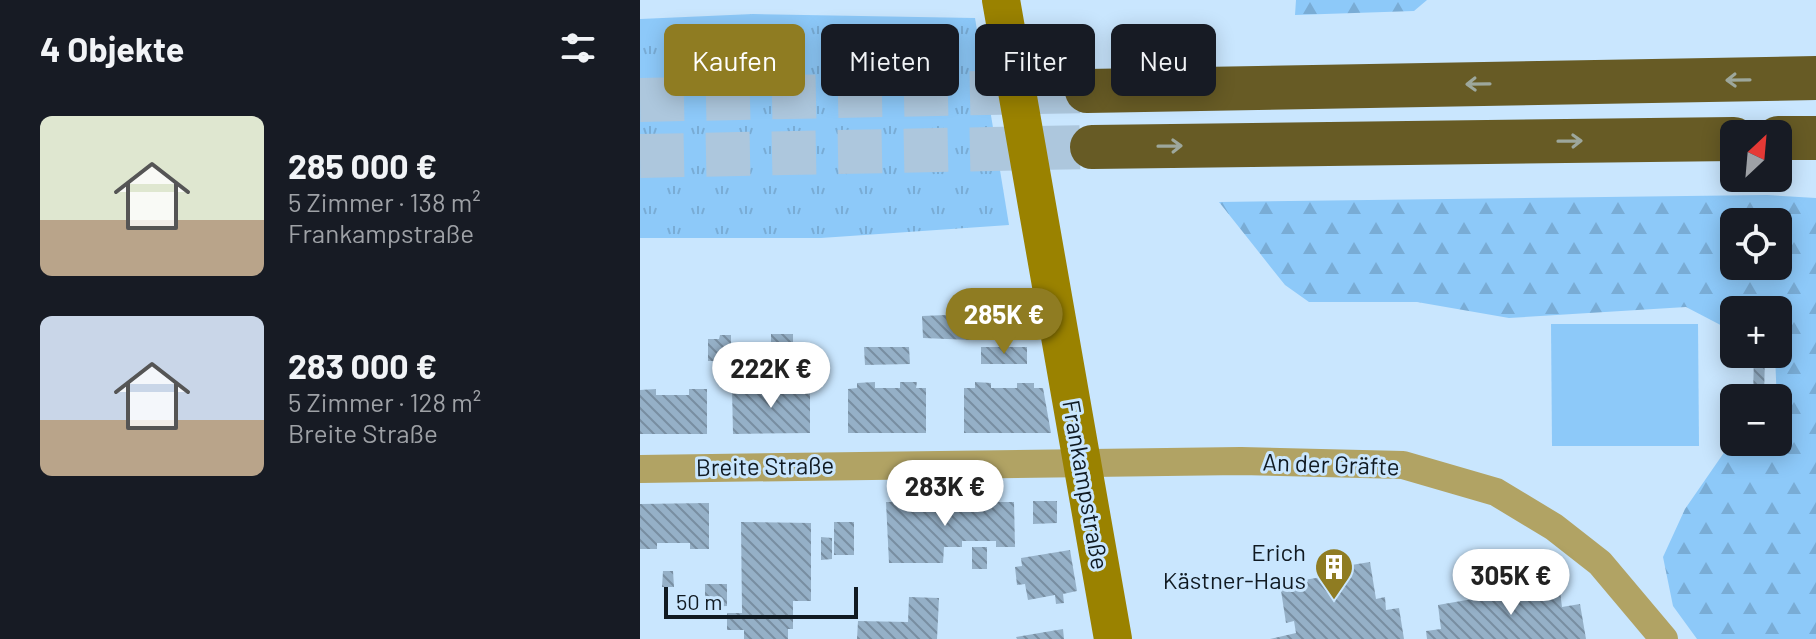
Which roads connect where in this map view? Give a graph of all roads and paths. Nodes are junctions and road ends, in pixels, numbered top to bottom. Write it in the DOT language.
graph roads {
  1 [pos="1001,0"];
  2 [pos="1816,78"];
  3 [pos="1095,91"];
  4 [pos="1792,138"];
  5 [pos="1816,138"];
  6 [pos="1720,139"];
  7 [pos="1092,147"];
  8 [pos="1082,462"];
  9 [pos="640,469"];
  10 [pos="1113,639"];
  11 [pos="1664,639"];
  1 -- 8 [label="street, Frankampstraße"];
  2 -- 3 [label="highway, one-way"];
  4 -- 5 [label="highway"];
  7 -- 6 [label="highway, one-way"];
  8 -- 9 [label="street, Breite Straße"];
  8 -- 10 [label="street, Frankampstraße"];
  8 -- 11 [label="street, An der Gräfte"];
}
